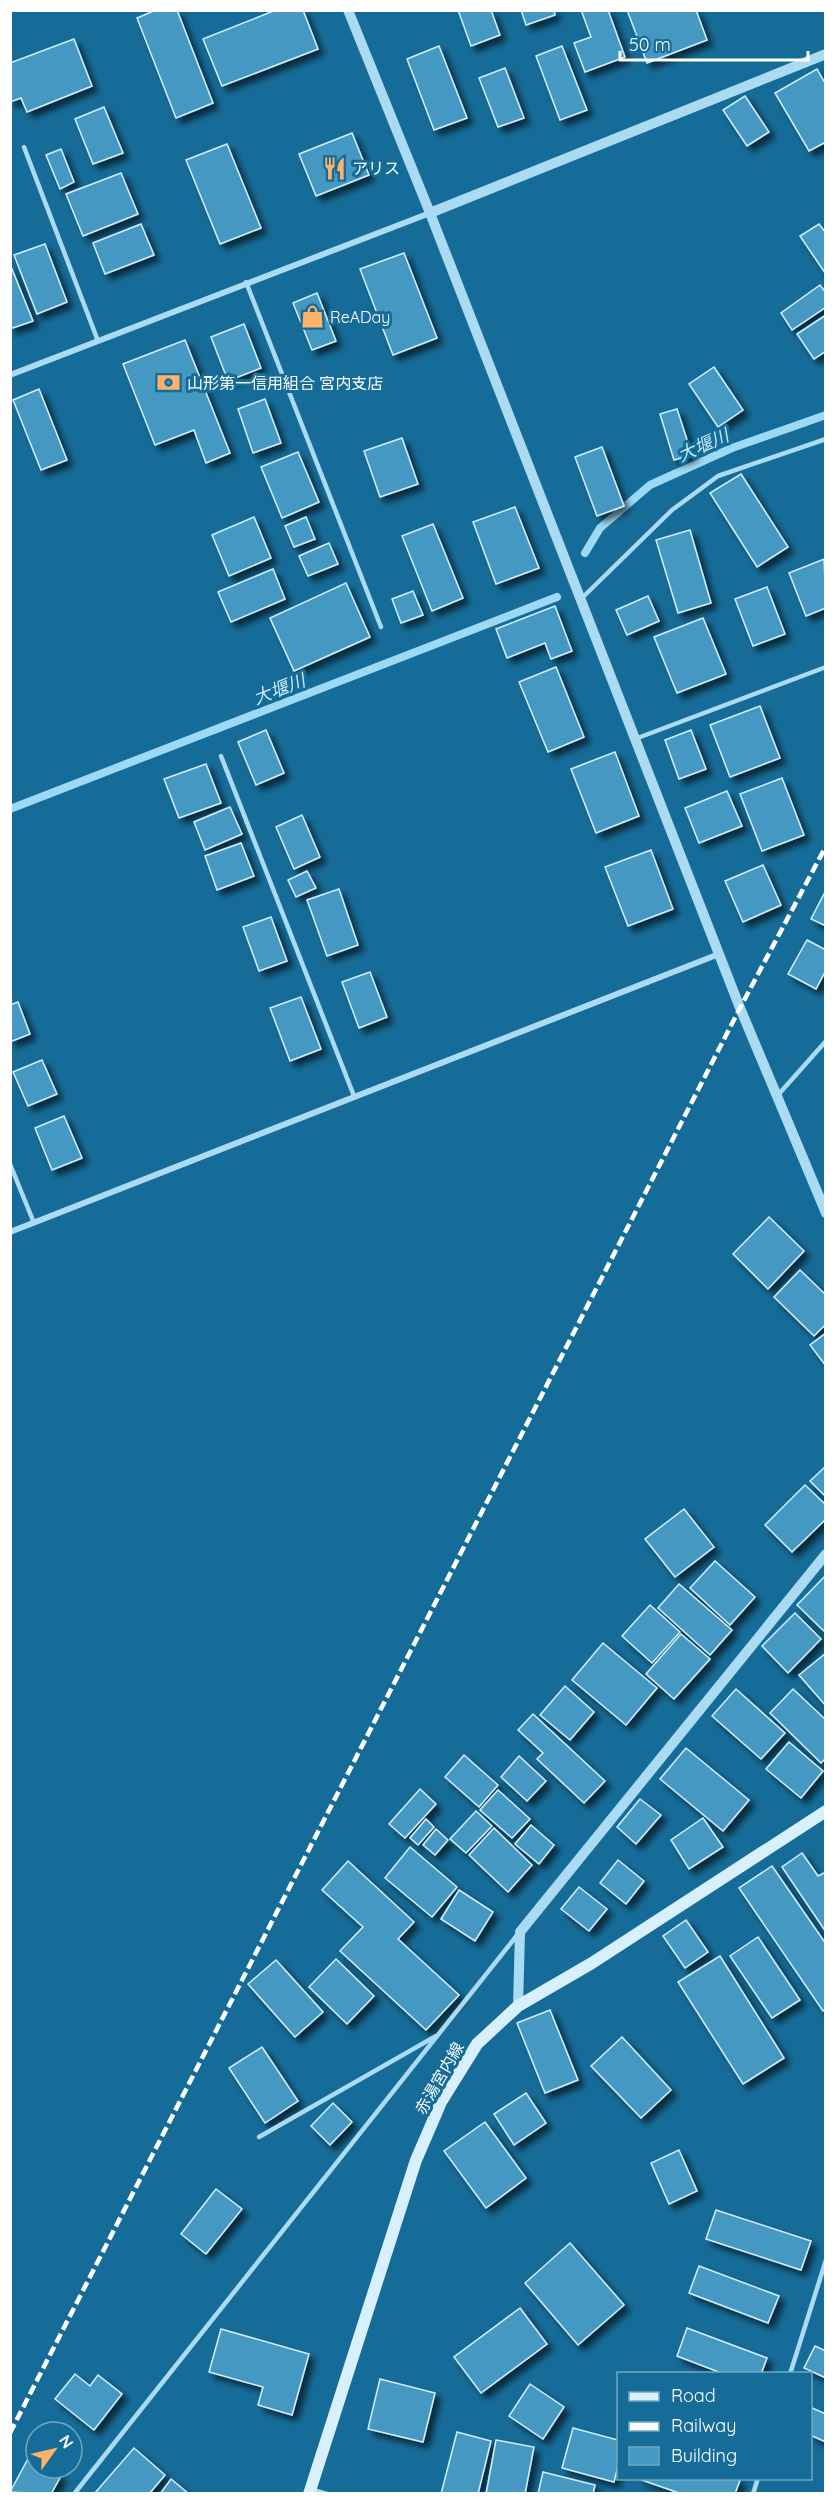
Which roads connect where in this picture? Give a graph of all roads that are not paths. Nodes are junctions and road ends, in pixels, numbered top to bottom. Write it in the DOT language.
graph roads {
  1 [pos="348,10"];
  2 [pos="825,54"];
  3 [pos="24,147"];
  4 [pos="430,213"];
  5 [pos="246,282"];
  6 [pos="98,341"];
  7 [pos="10,375"];
  8 [pos="825,439"];
  9 [pos="580,600"];
  10 [pos="381,627"];
  11 [pos="825,667"];
  12 [pos="635,739"];
  13 [pos="221,756"];
  14 [pos="719,954"];
  15 [pos="825,1041"];
  16 [pos="354,1096"];
  17 [pos="776,1097"];
  18 [pos="10,1164"];
  19 [pos="825,1213"];
  20 [pos="34,1223"];
  21 [pos="10,1232"];
  22 [pos="825,1554"];
  23 [pos="825,1811"];
  24 [pos="520,1932"];
  25 [pos="518,2006"];
  26 [pos="438,2034"];
  27 [pos="259,2137"];
  28 [pos="825,2260"];
  29 [pos="790,2372"];
  30 [pos="310,2491"];
  31 [pos="74,2493"];
  32 [pos="327,2493"];
  1 -- 4 [label="street"];
  2 -- 4 [label="street"];
  3 -- 6 [label="lane"];
  4 -- 5 [label="street"];
  4 -- 9 [label="street"];
  5 -- 6 [label="street"];
  5 -- 10 [label="lane"];
  6 -- 7 [label="street"];
  8 -- 9 [label="lane"];
  9 -- 12 [label="street"];
  11 -- 12 [label="lane"];
  12 -- 14 [label="street"];
  13 -- 16 [label="lane"];
  14 -- 16 [label="street"];
  14 -- 17 [label="street"];
  15 -- 17 [label="lane"];
  16 -- 20 [label="street"];
  17 -- 19 [label="street"];
  18 -- 20 [label="lane"];
  20 -- 21 [label="street"];
  22 -- 24 [label="street"];
  23 -- 25 [label="main road, 赤湯宮内線"];
  24 -- 25 [label="street"];
  24 -- 26 [label="lane"];
  25 -- 30 [label="main road, 赤湯宮内線"];
  26 -- 27 [label="lane"];
  26 -- 31 [label="lane"];
  28 -- 29 [label="lane"];
  30 -- 32 [label="lane"];
}
